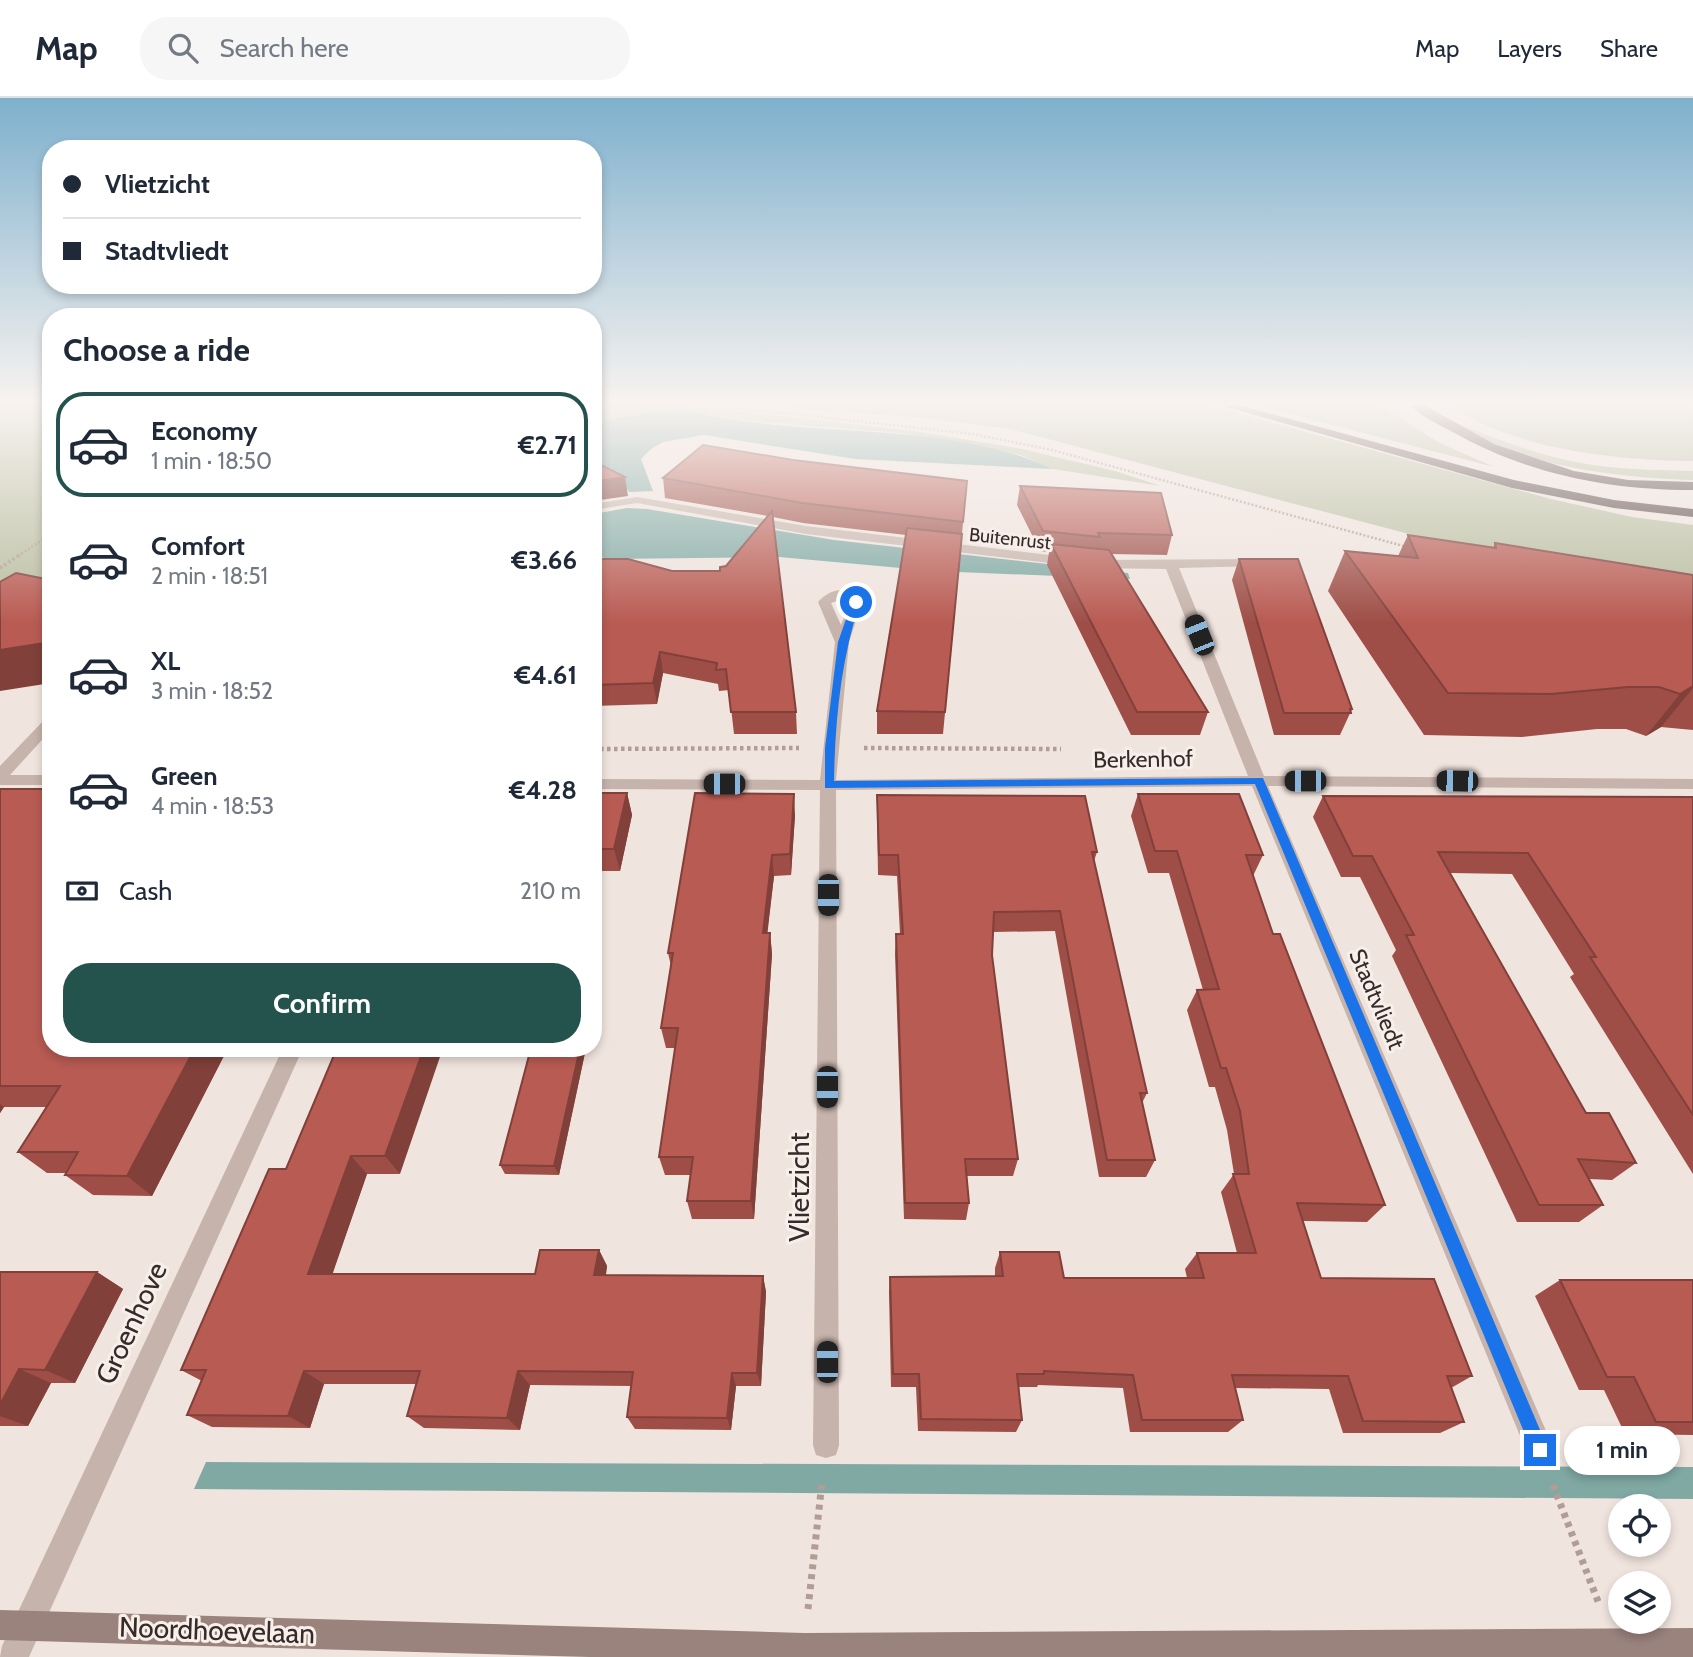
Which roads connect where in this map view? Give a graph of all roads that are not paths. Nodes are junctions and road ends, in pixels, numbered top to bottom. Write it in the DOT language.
graph roads {
  1 [pos="1490,478"];
  2 [pos="1595,478"];
  3 [pos="1693,486"];
  4 [pos="602,506"];
  5 [pos="1693,513"];
  6 [pos="1260,562"];
  7 [pos="1171,565"];
  8 [pos="842,642"];
  9 [pos="42,731"];
  10 [pos="0,778"];
  11 [pos="42,780"];
  12 [pos="1259,781"];
  13 [pos="602,783"];
  14 [pos="1685,784"];
  15 [pos="828,785"];
  16 [pos="1693,802"];
  17 [pos="288,1057"];
  18 [pos="826,1445"];
  19 [pos="1540,1450"];
  20 [pos="14,1625"];
  21 [pos="1693,1643"];
  22 [pos="1616,1649"];
  23 [pos="804,1653"];
  24 [pos="13,1657"];
  1 -- 5 [label="highway"];
  2 -- 3 [label="highway"];
  4 -- 7 [label="street, Buitenrust"];
  6 -- 7 [label="street, Buitenrust"];
  7 -- 12 [label="street, Stadtvliedt"];
  8 -- 15 [label="street, Vlietzicht"];
  9 -- 10 [label="street"];
  10 -- 11 [label="street"];
  12 -- 14 [label="street, Berkenhof"];
  12 -- 15 [label="street, Berkenhof"];
  12 -- 19 [label="street, Stadtvliedt"];
  13 -- 15 [label="street, Berkenhof"];
  14 -- 16 [label="street"];
  15 -- 18 [label="street, Vlietzicht"];
  17 -- 20 [label="street, Groenhove"];
  20 -- 23 [label="street, Noordhoevelaan"];
  20 -- 24 [label="street, Groenhove"];
  21 -- 22 [label="street, Noordhoevelaan"];
  22 -- 23 [label="street, Noordhoevelaan"];
}
